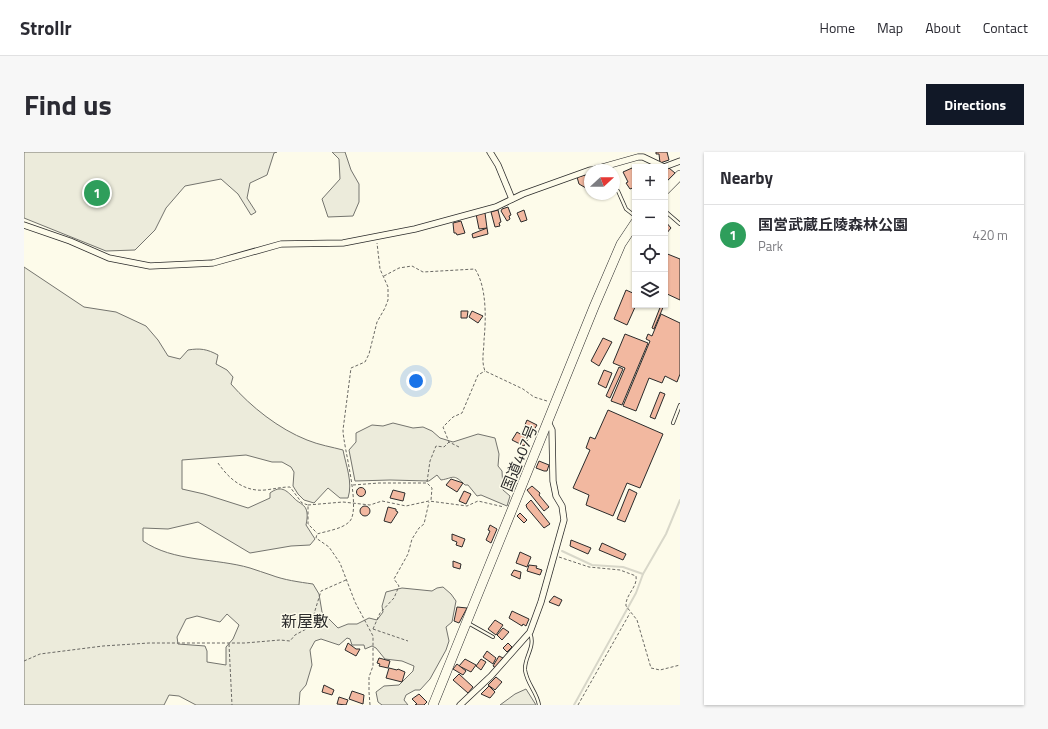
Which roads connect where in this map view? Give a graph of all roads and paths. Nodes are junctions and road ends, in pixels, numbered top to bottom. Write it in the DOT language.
graph roads {
  1 [pos="490,152"];
  2 [pos="638,155"];
  3 [pos="680,161"];
  4 [pos="610,164"];
  5 [pos="658,164"];
  6 [pos="668,166"];
  7 [pos="584,173"];
  8 [pos="680,175"];
  9 [pos="668,187"];
  10 [pos="620,196"];
  11 [pos="512,199"];
  12 [pos="632,214"];
  13 [pos="668,214"];
  14 [pos="680,224"];
  15 [pos="24,225"];
  16 [pos="632,228"];
  17 [pos="376,237"];
  18 [pos="384,276"];
  19 [pos="485,371"];
  20 [pos="555,404"];
  21 [pos="680,405"];
  22 [pos="548,422"];
  23 [pos="673,423"];
  24 [pos="449,442"];
  25 [pos="459,447"];
  26 [pos="218,463"];
  27 [pos="427,483"];
  28 [pos="352,485"];
  29 [pos="430,501"];
  30 [pos="352,502"];
  31 [pos="308,505"];
  32 [pos="512,511"];
  33 [pos="317,534"];
  34 [pos="554,555"];
  35 [pos="347,580"];
  36 [pos="630,613"];
  37 [pos="467,622"];
  38 [pos="373,629"];
  39 [pos="370,630"];
  40 [pos="530,632"];
  41 [pos="493,637"];
  42 [pos="408,641"];
  43 [pos="229,643"];
  44 [pos="24,661"];
  45 [pos="680,665"];
  46 [pos="232,705"];
  47 [pos="370,705"];
  48 [pos="433,705"];
  49 [pos="460,705"];
  50 [pos="539,705"];
  51 [pos="578,705"];
  1 -- 11 [label="street"];
  2 -- 4 [label="street"];
  2 -- 5 [label="street"];
  3 -- 6 [label="street"];
  7 -- 11 [label="street"];
  8 -- 9 [label="highway"];
  10 -- 12 [label="lane"];
  11 -- 17 [label="street"];
  13 -- 14 [label="lane"];
  15 -- 17 [label="street"];
  16 -- 20 [label="highway, 国道407号"];
  17 -- 18 [label="path"];
  18 -- 19 [label="path"];
  18 -- 28 [label="path"];
  19 -- 20 [label="path"];
  19 -- 24 [label="path"];
  20 -- 22 [label="highway, 国道407号"];
  21 -- 23 [label="lane"];
  22 -- 32 [label="highway, 国道407号"];
  22 -- 34 [label="street"];
  24 -- 25 [label="path"];
  24 -- 27 [label="path"];
  26 -- 31 [label="path"];
  27 -- 28 [label="path"];
  27 -- 29 [label="path"];
  28 -- 30 [label="path"];
  29 -- 30 [label="path"];
  29 -- 32 [label="path"];
  29 -- 38 [label="path"];
  30 -- 31 [label="path"];
  30 -- 33 [label="path"];
  31 -- 33 [label="path"];
  32 -- 37 [label="highway, 国道407号"];
  33 -- 35 [label="path"];
  34 -- 36 [label="path"];
  34 -- 40 [label="street"];
  35 -- 39 [label="path"];
  35 -- 43 [label="path"];
  36 -- 45 [label="path"];
  36 -- 51 [label="path"];
  37 -- 41 [label="lane"];
  37 -- 48 [label="highway, 国道407号"];
  38 -- 39 [label="path"];
  38 -- 42 [label="path"];
  39 -- 47 [label="path"];
  40 -- 49 [label="street"];
  40 -- 50 [label="lane"];
  43 -- 44 [label="path"];
  43 -- 46 [label="path"];
}
